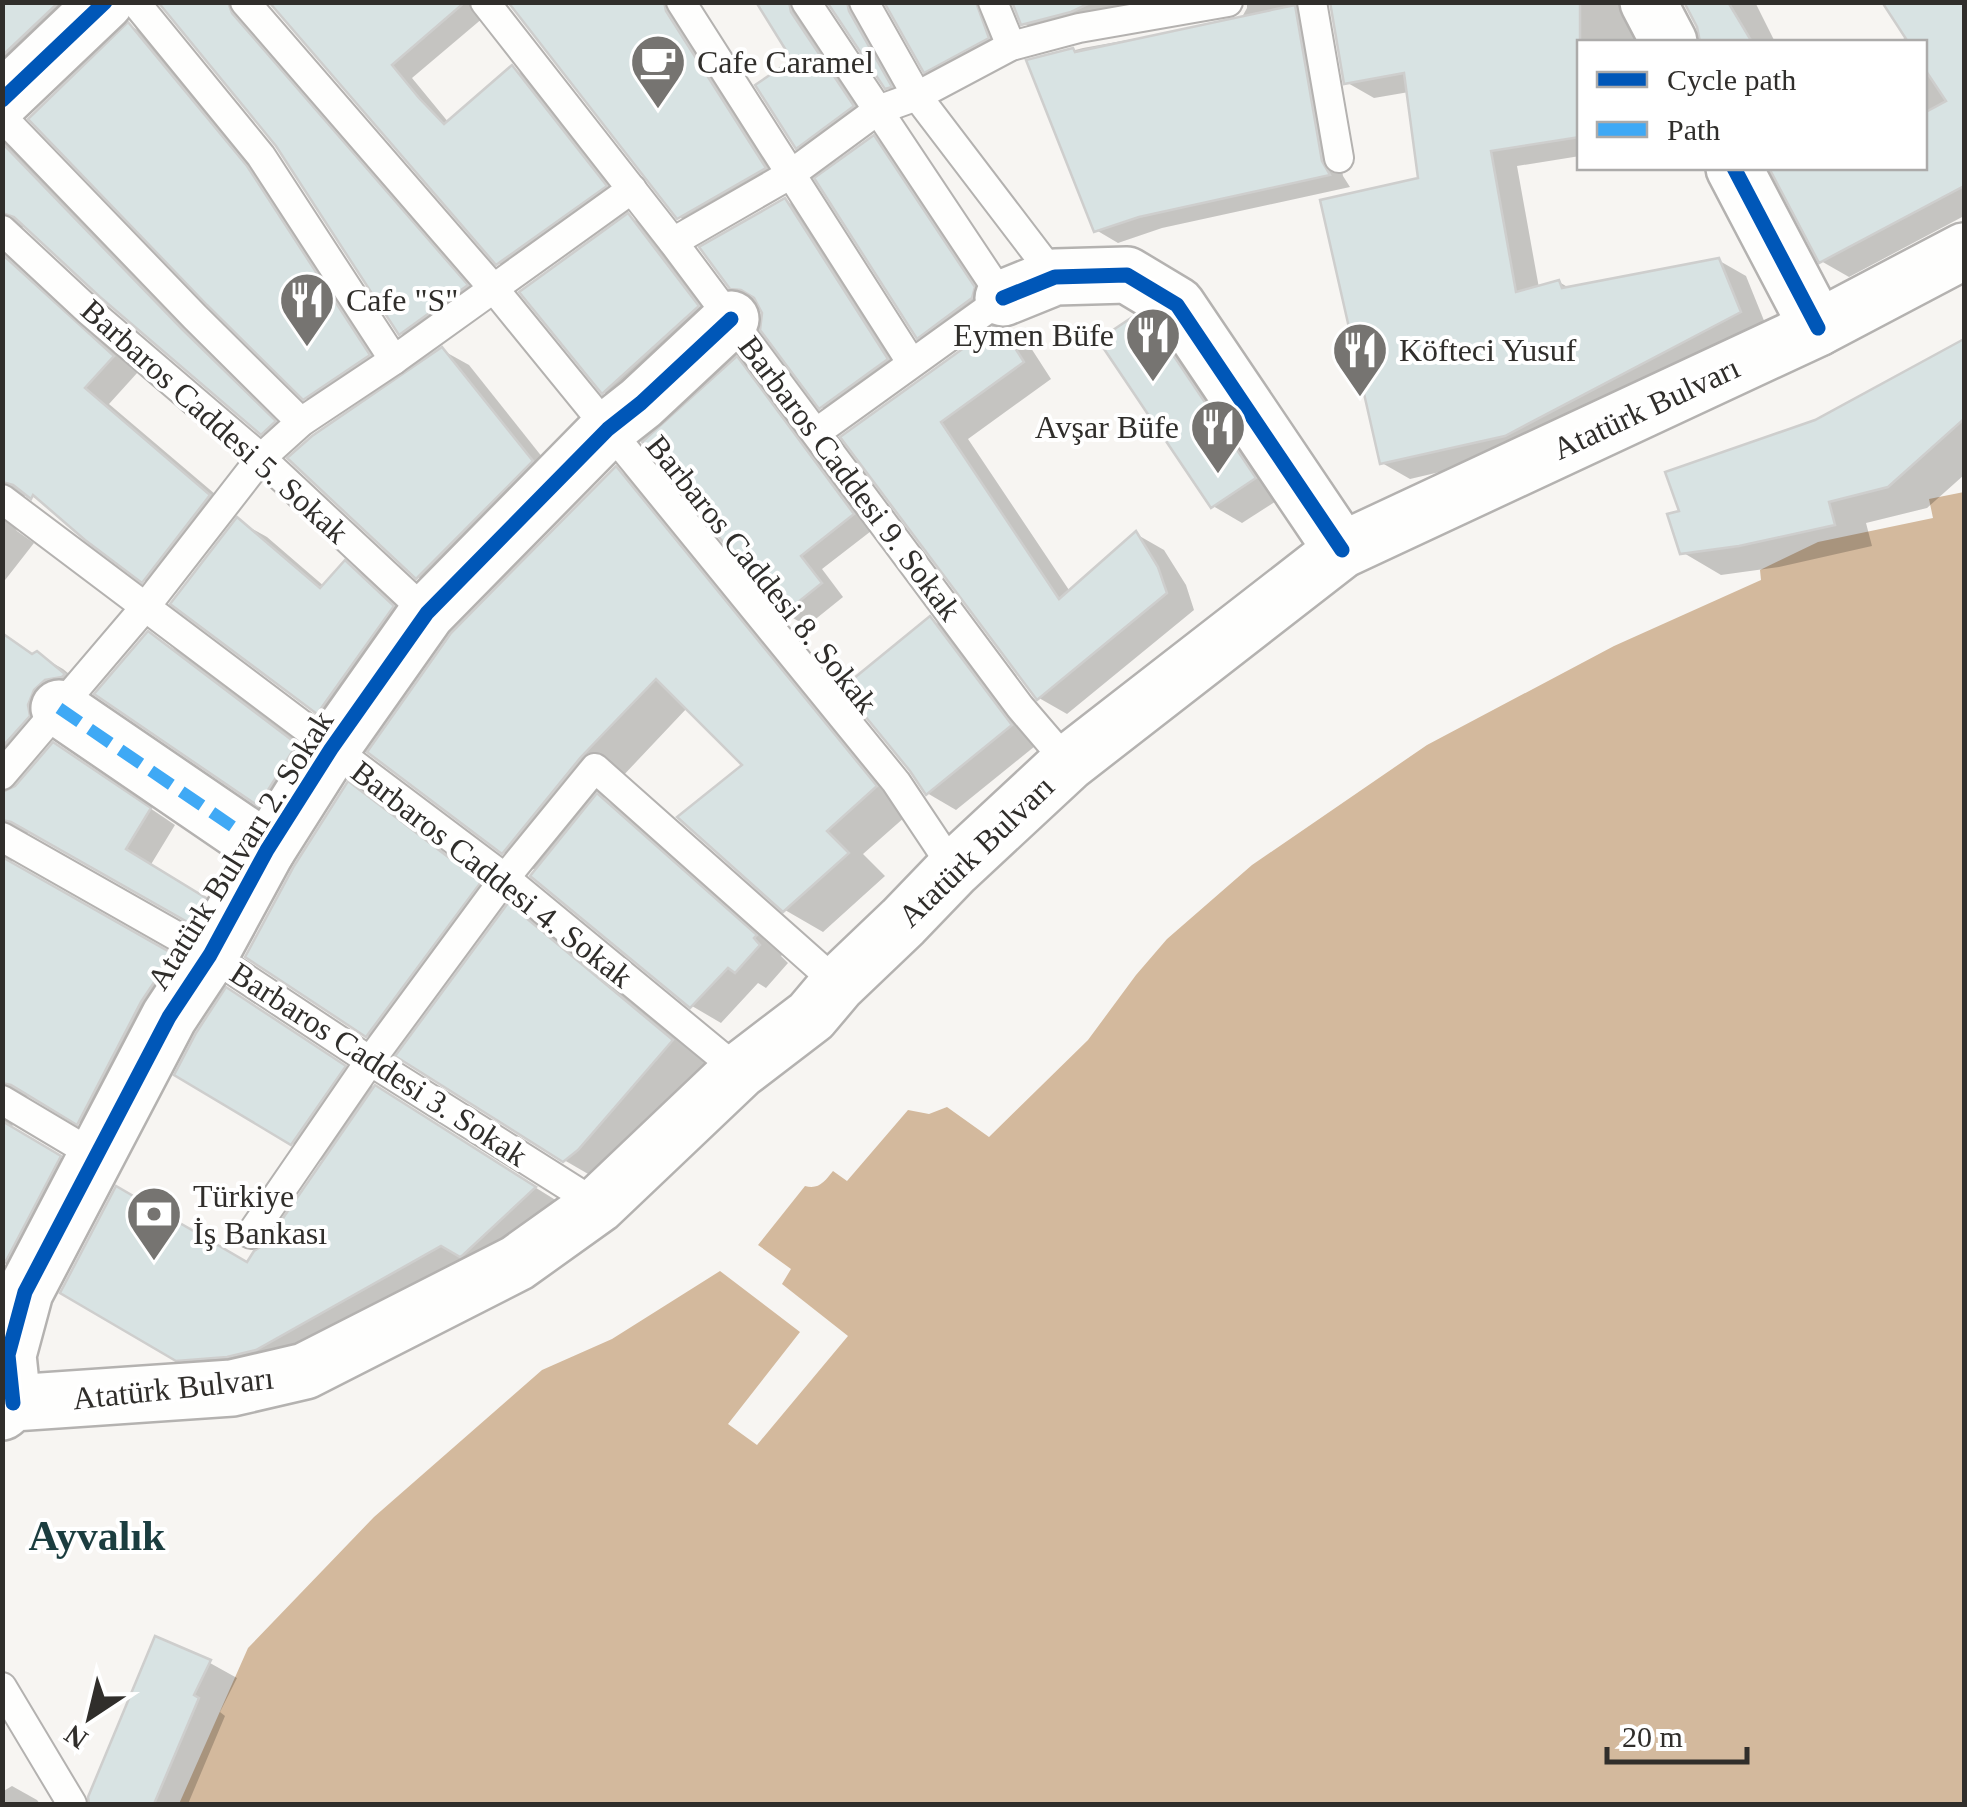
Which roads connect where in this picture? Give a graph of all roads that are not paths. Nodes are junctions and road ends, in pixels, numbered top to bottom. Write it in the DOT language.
graph roads {
  1 [pos="104,2"];
  2 [pos="135,2"];
  3 [pos="245,2"];
  4 [pos="485,2"];
  5 [pos="681,2"];
  6 [pos="806,2"];
  7 [pos="864,2"];
  8 [pos="993,2"];
  9 [pos="1228,2"];
  10 [pos="1312,2"];
  11 [pos="1648,2"];
  12 [pos="1076,15"];
  13 [pos="1668,40"];
  14 [pos="1011,46"];
  15 [pos="917,96"];
  16 [pos="2,100"];
  17 [pos="878,110"];
  18 [pos="2,117"];
  19 [pos="1339,158"];
  20 [pos="1735,170"];
  21 [pos="791,174"];
  22 [pos="632,189"];
  23 [pos="2,230"];
  24 [pos="674,242"];
  25 [pos="1964,252"];
  26 [pos="1056,277"];
  27 [pos="494,289"];
  28 [pos="1003,298"];
  29 [pos="731,319"];
  30 [pos="1818,328"];
  31 [pos="394,360"];
  32 [pos="911,362"];
  33 [pos="300,422"];
  34 [pos="608,430"];
  35 [pos="817,432"];
  36 [pos="261,458"];
  37 [pos="2,499"];
  38 [pos="1342,550"];
  39 [pos="146,606"];
  40 [pos="428,613"];
  41 [pos="58,708"];
  42 [pos="331,749"];
  43 [pos="1068,763"];
  44 [pos="2,775"];
  45 [pos="5,844"];
  46 [pos="268,850"];
  47 [pos="954,869"];
  48 [pos="504,878"];
  49 [pos="210,955"];
  50 [pos="838,984"];
  51 [pos="370,1061"];
  52 [pos="739,1071"];
  53 [pos="2,1100"];
  54 [pos="96,1156"];
  55 [pos="598,1205"];
  56 [pos="251,1234"];
  57 [pos="14,1286"];
  58 [pos="8,1408"];
  59 [pos="2,1687"];
  60 [pos="72,1804"];
  1 -- 16 [label="street"];
  2 -- 31 [label="lane"];
  3 -- 27 [label="lane, Barbaros Caddesi 8. Sokak"];
  4 -- 22 [label="lane, Barbaros Caddesi 9. Sokak"];
  5 -- 21 [label="lane"];
  6 -- 17 [label="lane"];
  7 -- 15 [label="lane"];
  8 -- 14 [label="lane"];
  9 -- 12 [label="lane"];
  10 -- 19 [label="lane"];
  11 -- 13 [label="street"];
  12 -- 14 [label="lane"];
  14 -- 15 [label="lane"];
  15 -- 17 [label="lane"];
  15 -- 26 [label="lane"];
  17 -- 21 [label="lane"];
  17 -- 28 [label="lane"];
  18 -- 33 [label="lane"];
  20 -- 30 [label="street"];
  21 -- 24 [label="lane"];
  21 -- 32 [label="lane"];
  22 -- 24 [label="lane, Barbaros Caddesi 9. Sokak"];
  22 -- 27 [label="lane"];
  23 -- 36 [label="lane, Barbaros Caddesi 5. Sokak"];
  24 -- 29 [label="lane, Barbaros Caddesi 9. Sokak"];
  25 -- 30 [label="street, Atatürk Bulvarı"];
  26 -- 28 [label="street"];
  26 -- 38 [label="street"];
  27 -- 31 [label="lane"];
  27 -- 34 [label="lane, Barbaros Caddesi 8. Sokak"];
  28 -- 32 [label="lane"];
  29 -- 34 [label="street, Atatürk Bulvarı 2. Sokak"];
  29 -- 35 [label="lane, Barbaros Caddesi 9. Sokak"];
  30 -- 38 [label="street, Atatürk Bulvarı"];
  31 -- 33 [label="lane"];
  32 -- 35 [label="lane"];
  33 -- 36 [label="lane"];
  34 -- 40 [label="street, Atatürk Bulvarı 2. Sokak"];
  34 -- 47 [label="lane, Barbaros Caddesi 8. Sokak"];
  35 -- 43 [label="lane, Barbaros Caddesi 9. Sokak"];
  36 -- 39 [label="lane"];
  36 -- 40 [label="lane, Barbaros Caddesi 5. Sokak"];
  37 -- 39 [label="lane, Barbaros Caddesi 4. Sokak"];
  38 -- 43 [label="street, Atatürk Bulvarı"];
  39 -- 41 [label="lane"];
  39 -- 42 [label="lane, Barbaros Caddesi 4. Sokak"];
  40 -- 42 [label="street, Atatürk Bulvarı 2. Sokak"];
  41 -- 44 [label="lane"];
  41 -- 46 [label="street"];
  42 -- 46 [label="street, Atatürk Bulvarı 2. Sokak"];
  42 -- 48 [label="lane, Barbaros Caddesi 4. Sokak"];
  43 -- 47 [label="street, Atatürk Bulvarı"];
  45 -- 49 [label="lane, Barbaros Caddesi 3. Sokak"];
  46 -- 49 [label="street, Atatürk Bulvarı 2. Sokak"];
  47 -- 50 [label="street, Atatürk Bulvarı"];
  48 -- 50 [label="lane"];
  48 -- 51 [label="lane"];
  48 -- 52 [label="lane, Barbaros Caddesi 4. Sokak"];
  49 -- 51 [label="lane, Barbaros Caddesi 3. Sokak"];
  49 -- 54 [label="street, Atatürk Bulvarı 2. Sokak"];
  50 -- 52 [label="street, Atatürk Bulvarı"];
  51 -- 55 [label="lane, Barbaros Caddesi 3. Sokak"];
  51 -- 56 [label="lane"];
  52 -- 55 [label="street, Atatürk Bulvarı"];
  53 -- 54 [label="lane"];
  54 -- 57 [label="street, Atatürk Bulvarı 2. Sokak"];
  55 -- 58 [label="street, Atatürk Bulvarı"];
  57 -- 58 [label="street, Atatürk Bulvarı 2. Sokak"];
  59 -- 60 [label="lane"];
}
